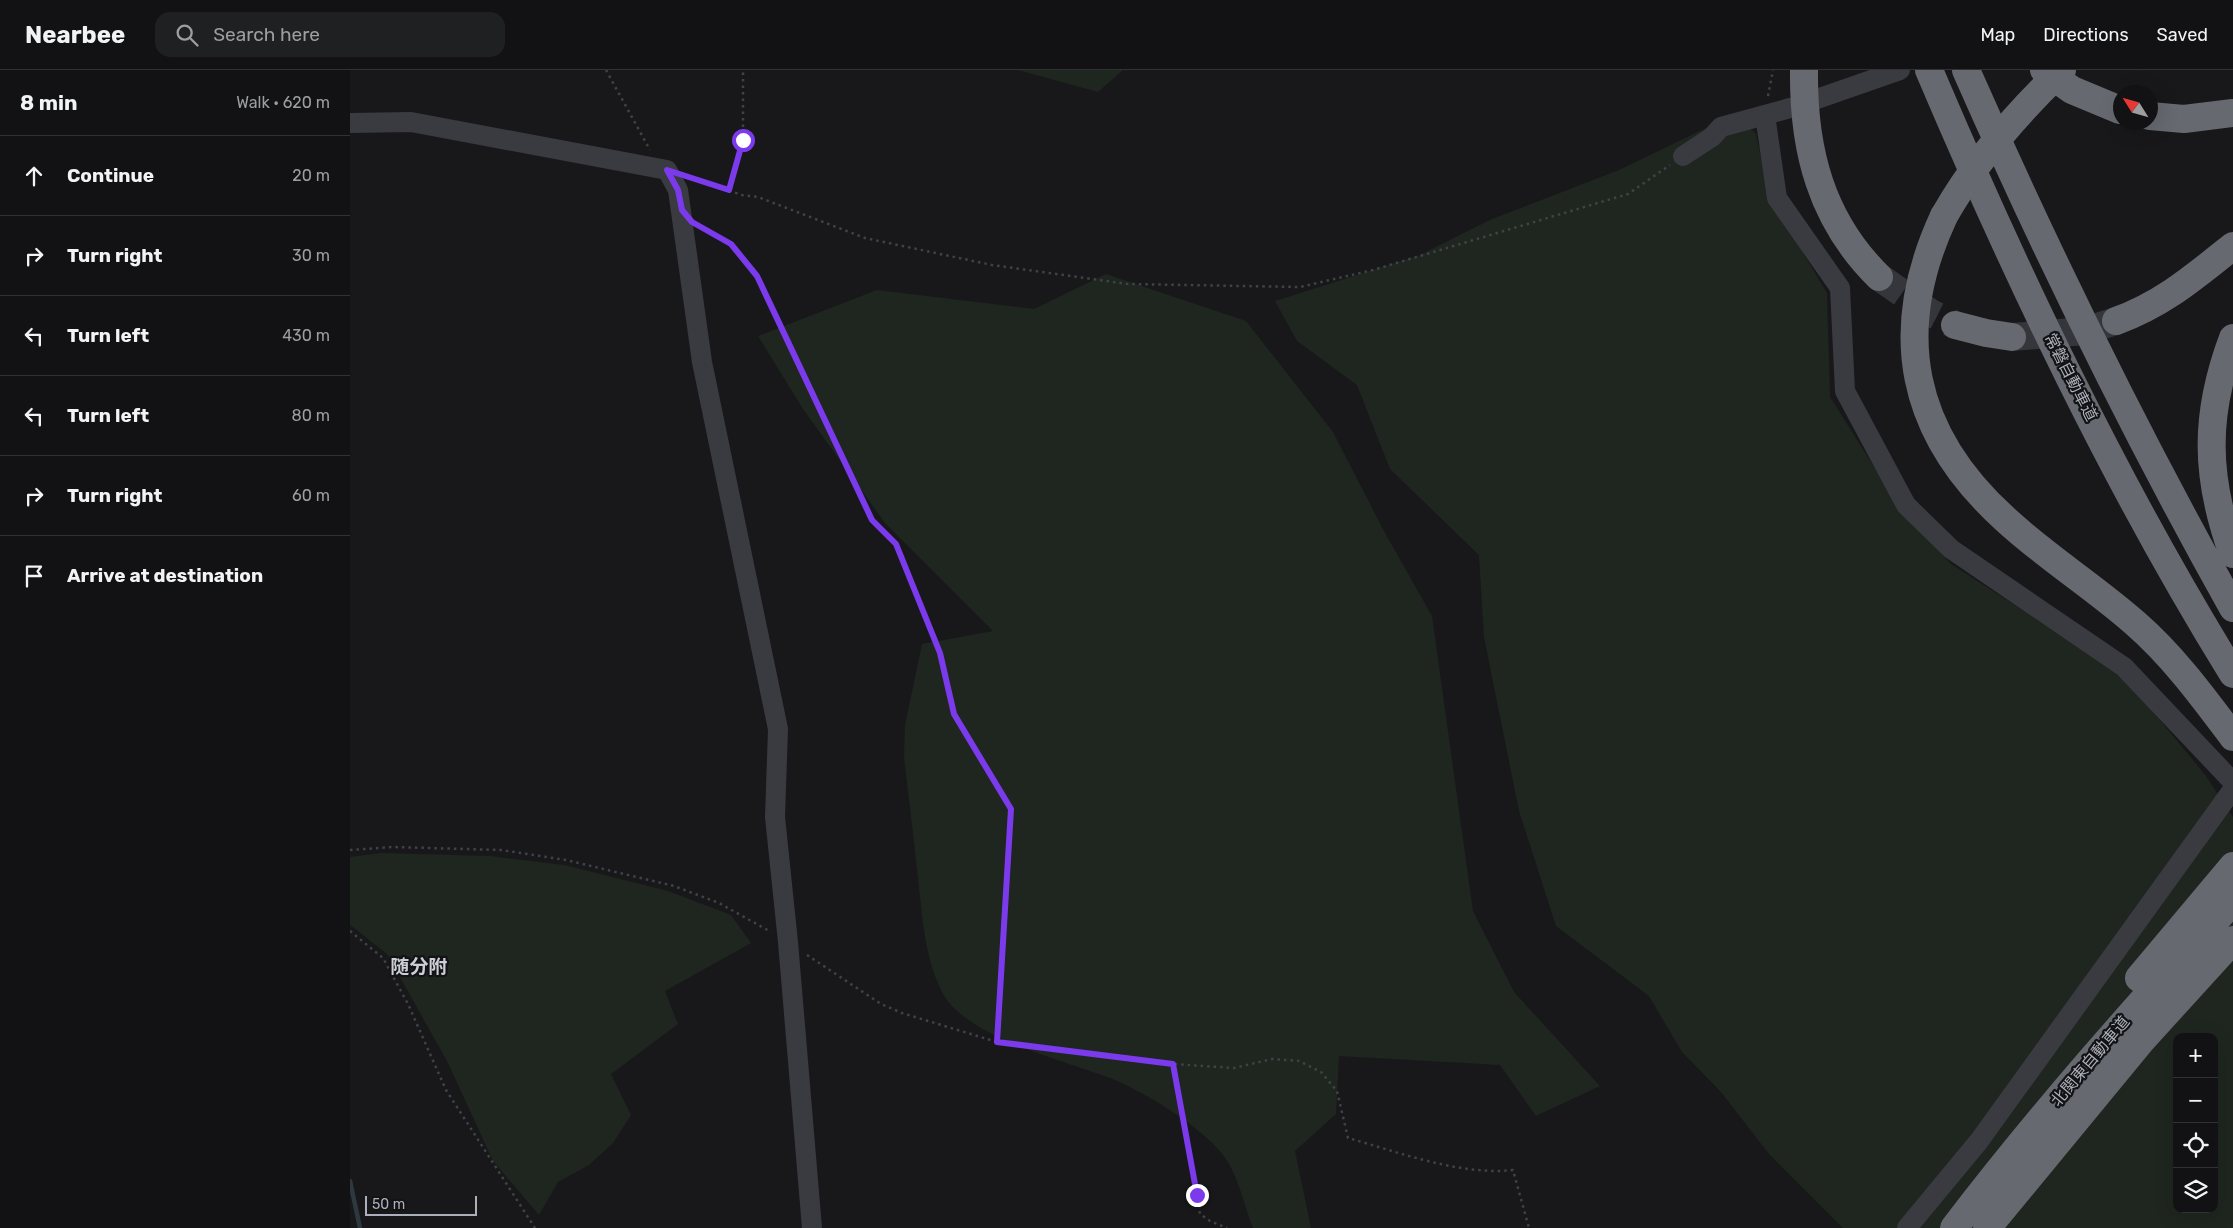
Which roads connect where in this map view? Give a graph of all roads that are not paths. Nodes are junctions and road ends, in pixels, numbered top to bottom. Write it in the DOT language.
graph roads {
  1 [pos="1804,70"];
  2 [pos="1900,70"];
  3 [pos="1929,70"];
  4 [pos="1966,70"];
  5 [pos="2044,70"];
  6 [pos="2062,70"];
  7 [pos="1814,100"];
  8 [pos="2113,107"];
  9 [pos="1790,108"];
  10 [pos="2233,114"];
  11 [pos="1765,115"];
  12 [pos="2158,117"];
  13 [pos="350,124"];
  14 [pos="1684,156"];
  15 [pos="2233,246"];
  16 [pos="1879,277"];
  17 [pos="2116,321"];
  18 [pos="1955,325"];
  19 [pos="2012,337"];
  20 [pos="2233,338"];
  21 [pos="2233,554"];
  22 [pos="2233,608"];
  23 [pos="2233,674"];
  24 [pos="2233,737"];
  25 [pos="2233,782"];
  26 [pos="2233,790"];
  27 [pos="2233,866"];
  28 [pos="2233,901"];
  29 [pos="2233,940"];
  30 [pos="1996,1173"];
  31 [pos="812,1228"];
  32 [pos="1907,1228"];
  33 [pos="1954,1228"];
  34 [pos="1987,1228"];
  1 -- 16 [label="highway"];
  2 -- 7 [label="street"];
  3 -- 23 [label="highway, 常磐自動車道"];
  4 -- 22 [label="highway, 常磐自動車道"];
  5 -- 8 [label="highway"];
  6 -- 24 [label="highway, bridge"];
  9 -- 11 [label="street"];
  10 -- 12 [label="highway"];
  11 -- 14 [label="street"];
  11 -- 25 [label="street"];
  13 -- 31 [label="street"];
  15 -- 17 [label="highway"];
  18 -- 19 [label="highway"];
  20 -- 21 [label="highway"];
  26 -- 32 [label="street"];
  27 -- 30 [label="highway"];
  28 -- 30 [label="highway, 北関東自動車道"];
  29 -- 34 [label="highway, 北関東自動車道"];
  30 -- 33 [label="highway, 北関東自動車道"];
}
